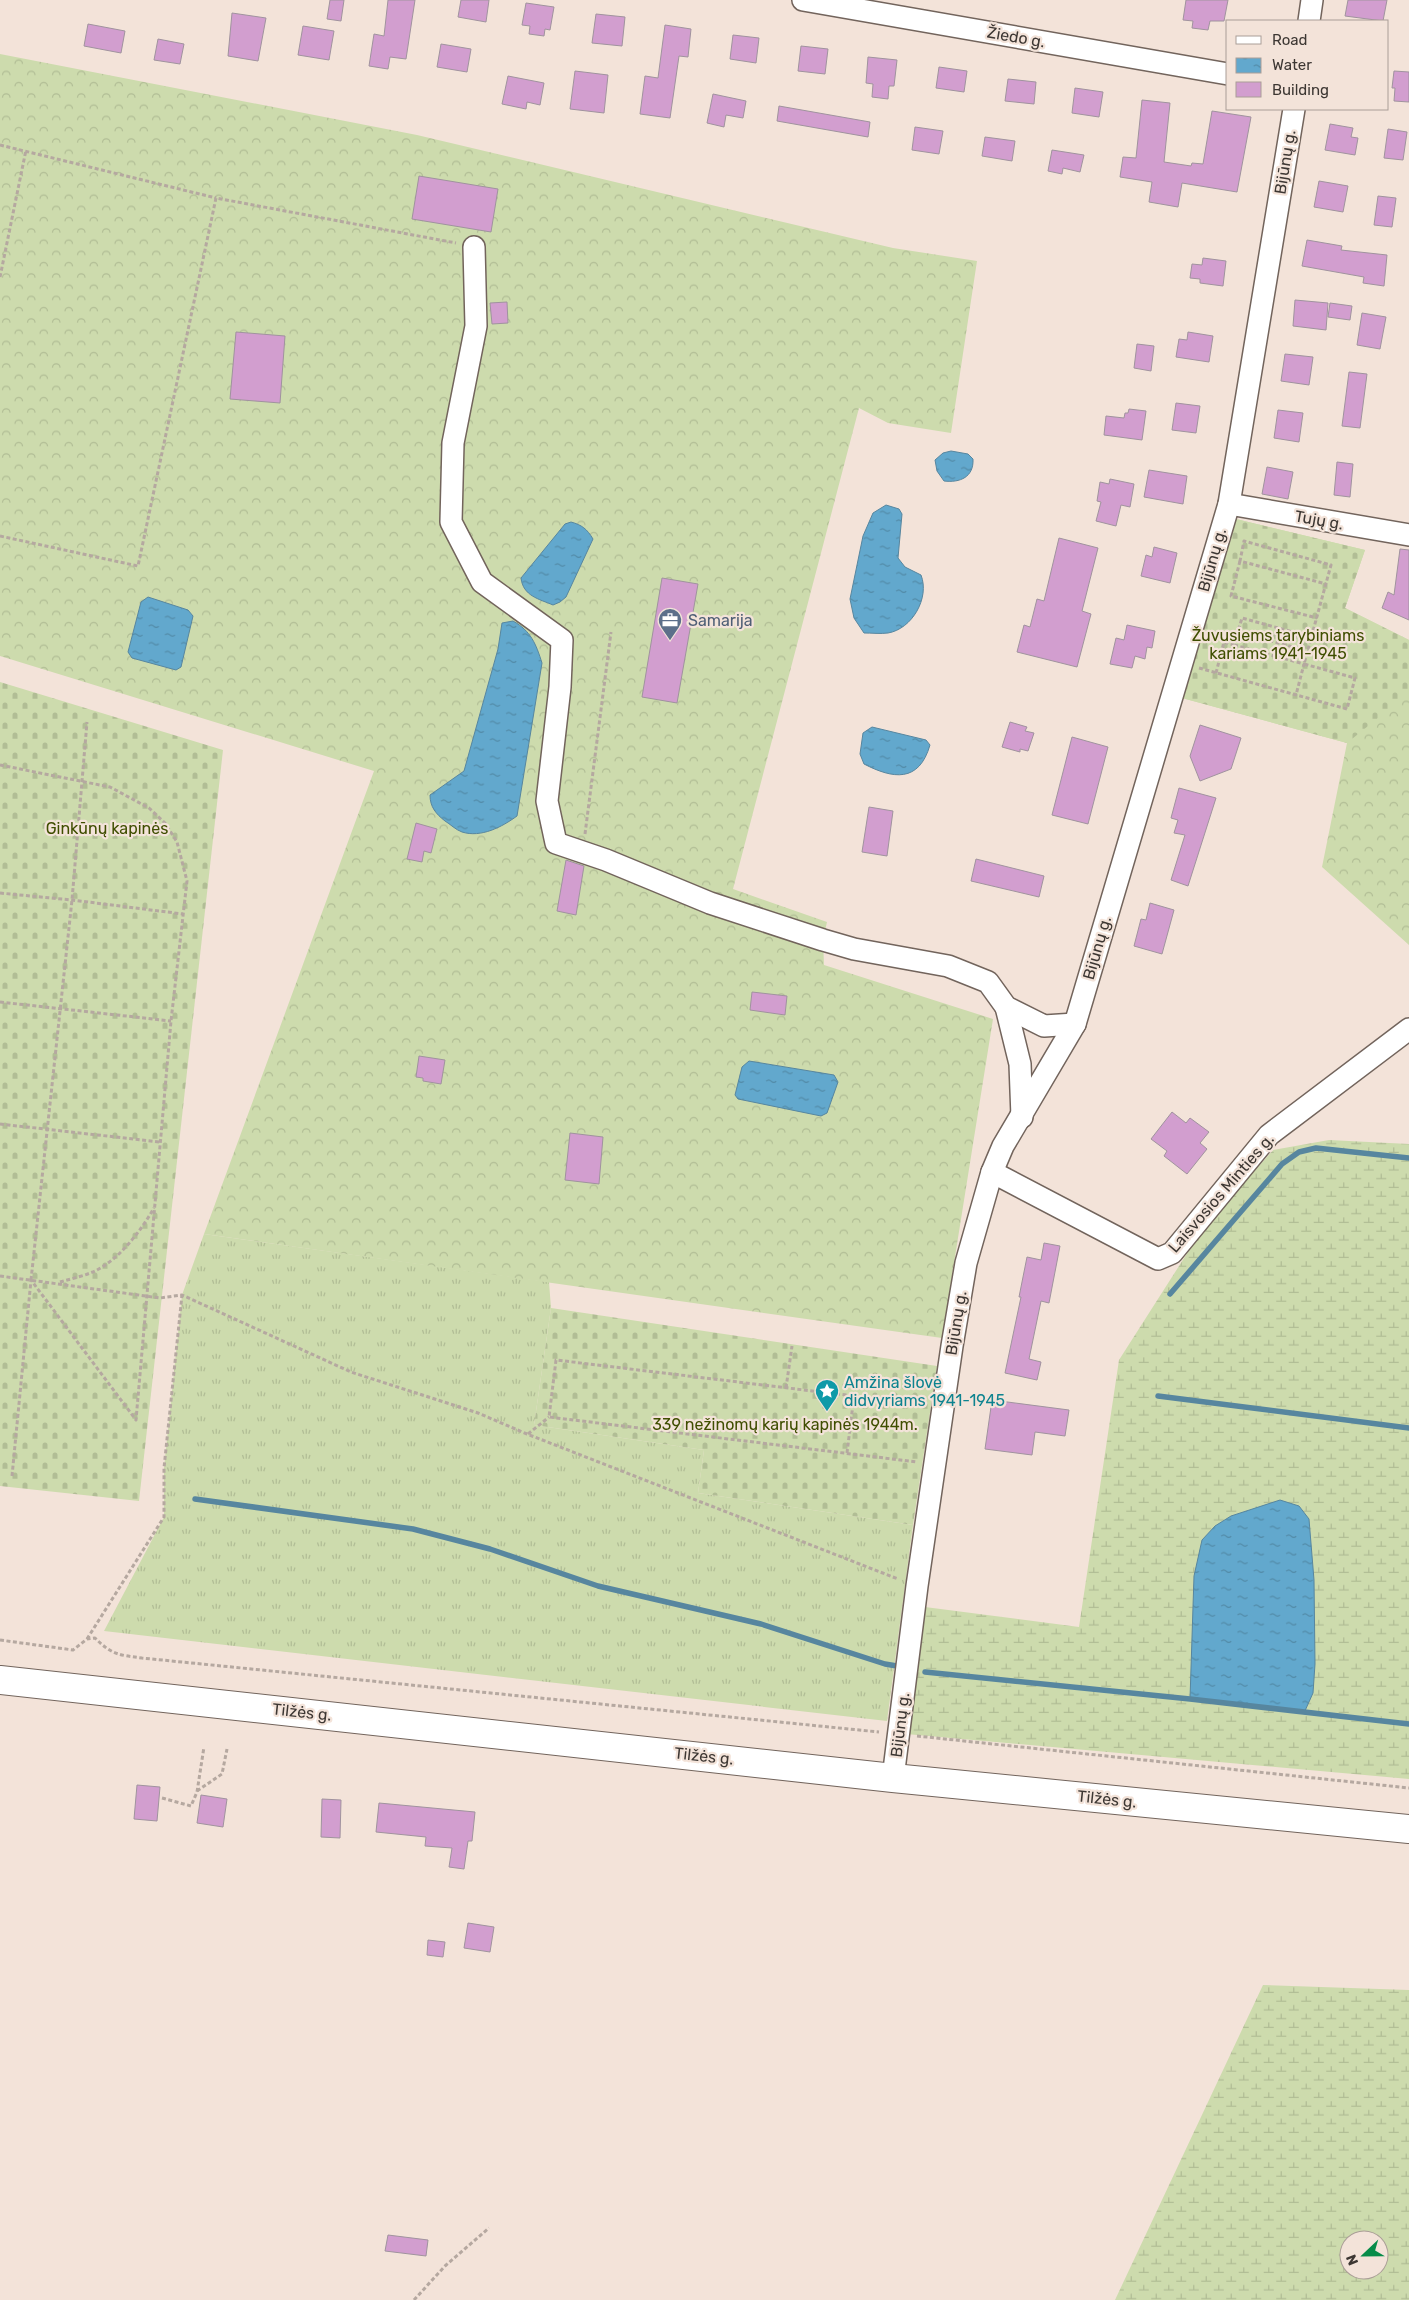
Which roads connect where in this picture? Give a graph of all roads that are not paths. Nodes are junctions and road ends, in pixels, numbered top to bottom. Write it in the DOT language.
graph roads {
  1 [pos="803,0"];
  2 [pos="1312,0"];
  3 [pos="1309,20"];
  4 [pos="1226,74"];
  5 [pos="1294,110"];
  6 [pos="474,247"];
  7 [pos="1229,504"];
  8 [pos="1409,535"];
  9 [pos="1006,1007"];
  10 [pos="1075,1024"];
  11 [pos="1409,1029"];
  12 [pos="1022,1117"];
  13 [pos="992,1172"];
  14 [pos="0,1680"];
  15 [pos="893,1778"];
  16 [pos="1409,1829"];
  1 -- 4 [label="street, Žiedo g."];
  2 -- 3 [label="street"];
  5 -- 7 [label="street, Bijūnų g."];
  6 -- 9 [label="street"];
  7 -- 8 [label="street, Tujų g."];
  7 -- 10 [label="street, Bijūnų g."];
  9 -- 10 [label="street"];
  9 -- 12 [label="street"];
  10 -- 12 [label="street, Bijūnų g."];
  11 -- 13 [label="street, Laisvosios Minties g."];
  12 -- 13 [label="street, Bijūnų g."];
  13 -- 15 [label="street, Bijūnų g."];
  14 -- 15 [label="highway, Tilžės g."];
  15 -- 16 [label="highway, Tilžės g."];
}
